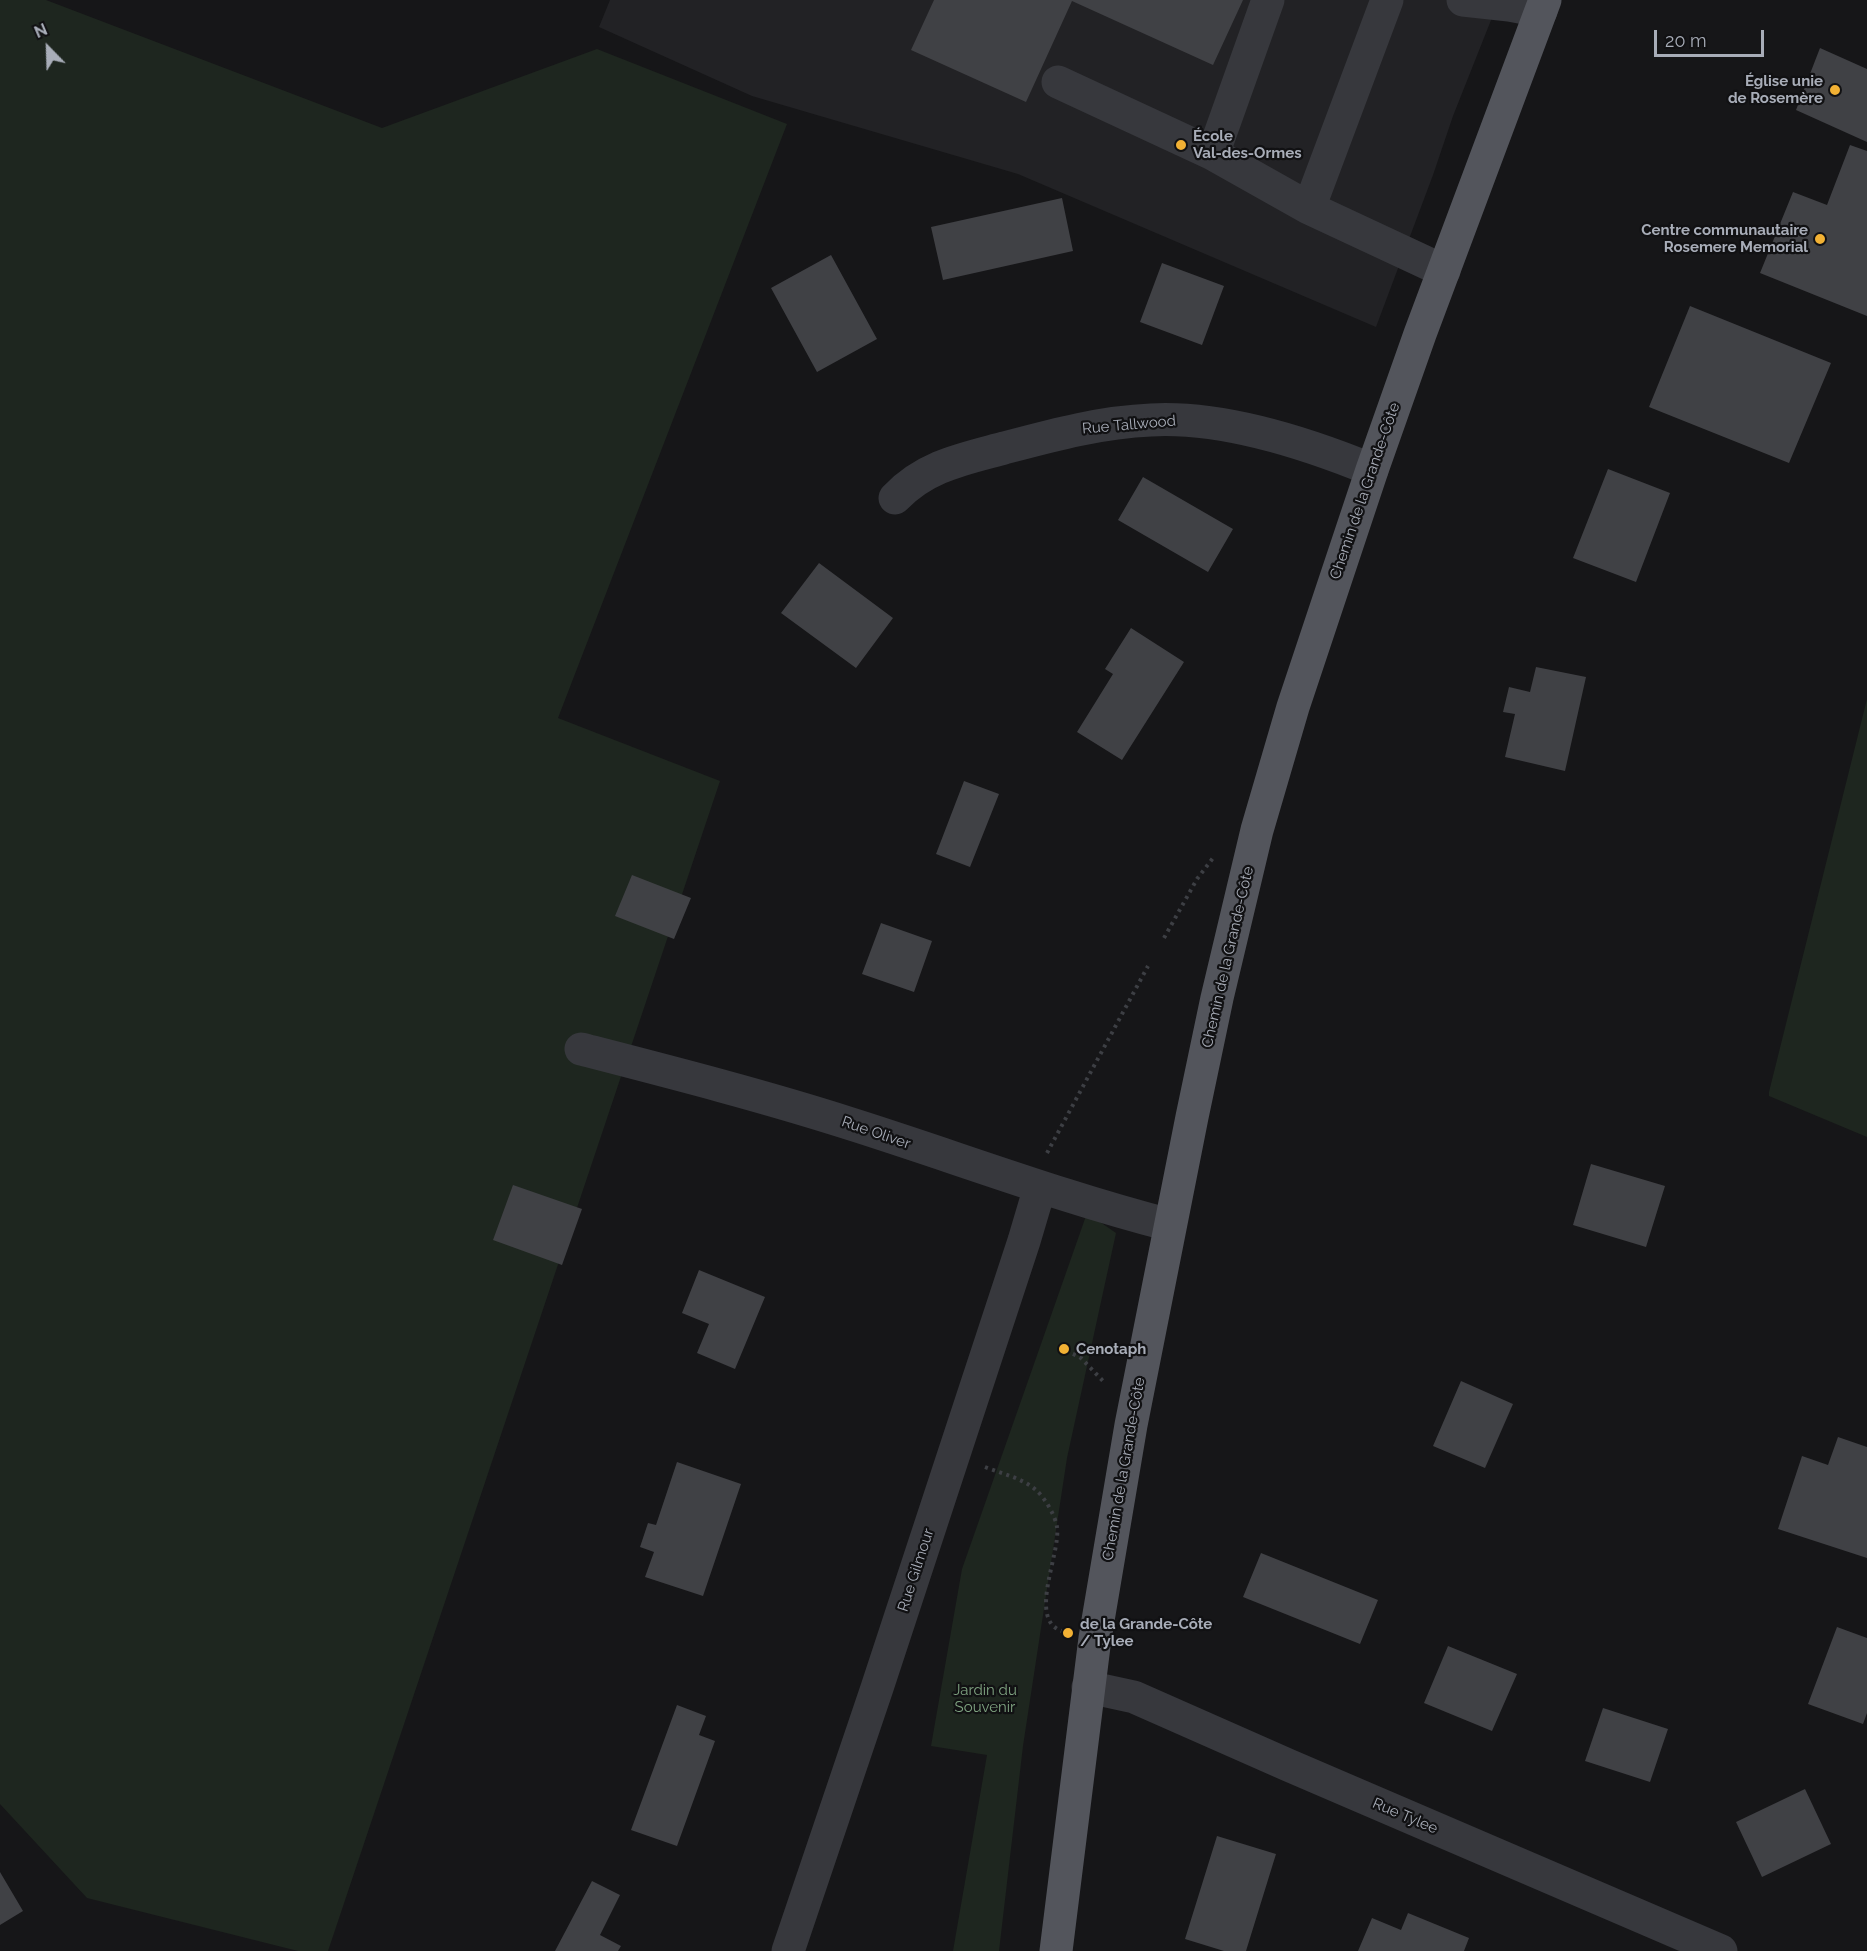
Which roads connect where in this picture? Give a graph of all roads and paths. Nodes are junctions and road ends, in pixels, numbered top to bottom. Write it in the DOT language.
graph roads {
  1 [pos="1268,0"];
  2 [pos="1387,0"];
  3 [pos="1463,0"];
  4 [pos="1543,6"];
  5 [pos="1058,82"];
  6 [pos="1213,154"];
  7 [pos="1309,208"];
  8 [pos="1443,271"];
  9 [pos="1372,470"];
  10 [pos="895,498"];
  11 [pos="1217,853"];
  12 [pos="1164,938"];
  13 [pos="1148,966"];
  14 [pos="580,1049"];
  15 [pos="1042,1172"];
  16 [pos="1170,1225"];
  17 [pos="1066,1351"];
  18 [pos="1106,1383"];
  19 [pos="978,1465"];
  20 [pos="1068,1634"];
  21 [pos="1088,1688"];
  22 [pos="788,1951"];
  23 [pos="1056,1951"];
  24 [pos="1721,1951"];
  1 -- 6 [label="street"];
  2 -- 7 [label="street"];
  3 -- 4 [label="street"];
  4 -- 8 [label="main road, Chemin de la Grande-Côte"];
  5 -- 6 [label="street"];
  6 -- 7 [label="street"];
  7 -- 8 [label="street"];
  8 -- 9 [label="main road, Chemin de la Grande-Côte"];
  9 -- 10 [label="street, Rue Tallwood"];
  9 -- 16 [label="main road, Chemin de la Grande-Côte"];
  11 -- 12 [label="path"];
  13 -- 15 [label="path"];
  14 -- 15 [label="street, Rue Oliver"];
  15 -- 16 [label="street, Rue Oliver"];
  15 -- 22 [label="street, Rue Gilmour"];
  16 -- 21 [label="main road, Chemin de la Grande-Côte"];
  17 -- 18 [label="path"];
  19 -- 20 [label="path"];
  21 -- 23 [label="main road, Chemin de la Grande-Côte"];
  21 -- 24 [label="street, Rue Tylee"];
}
